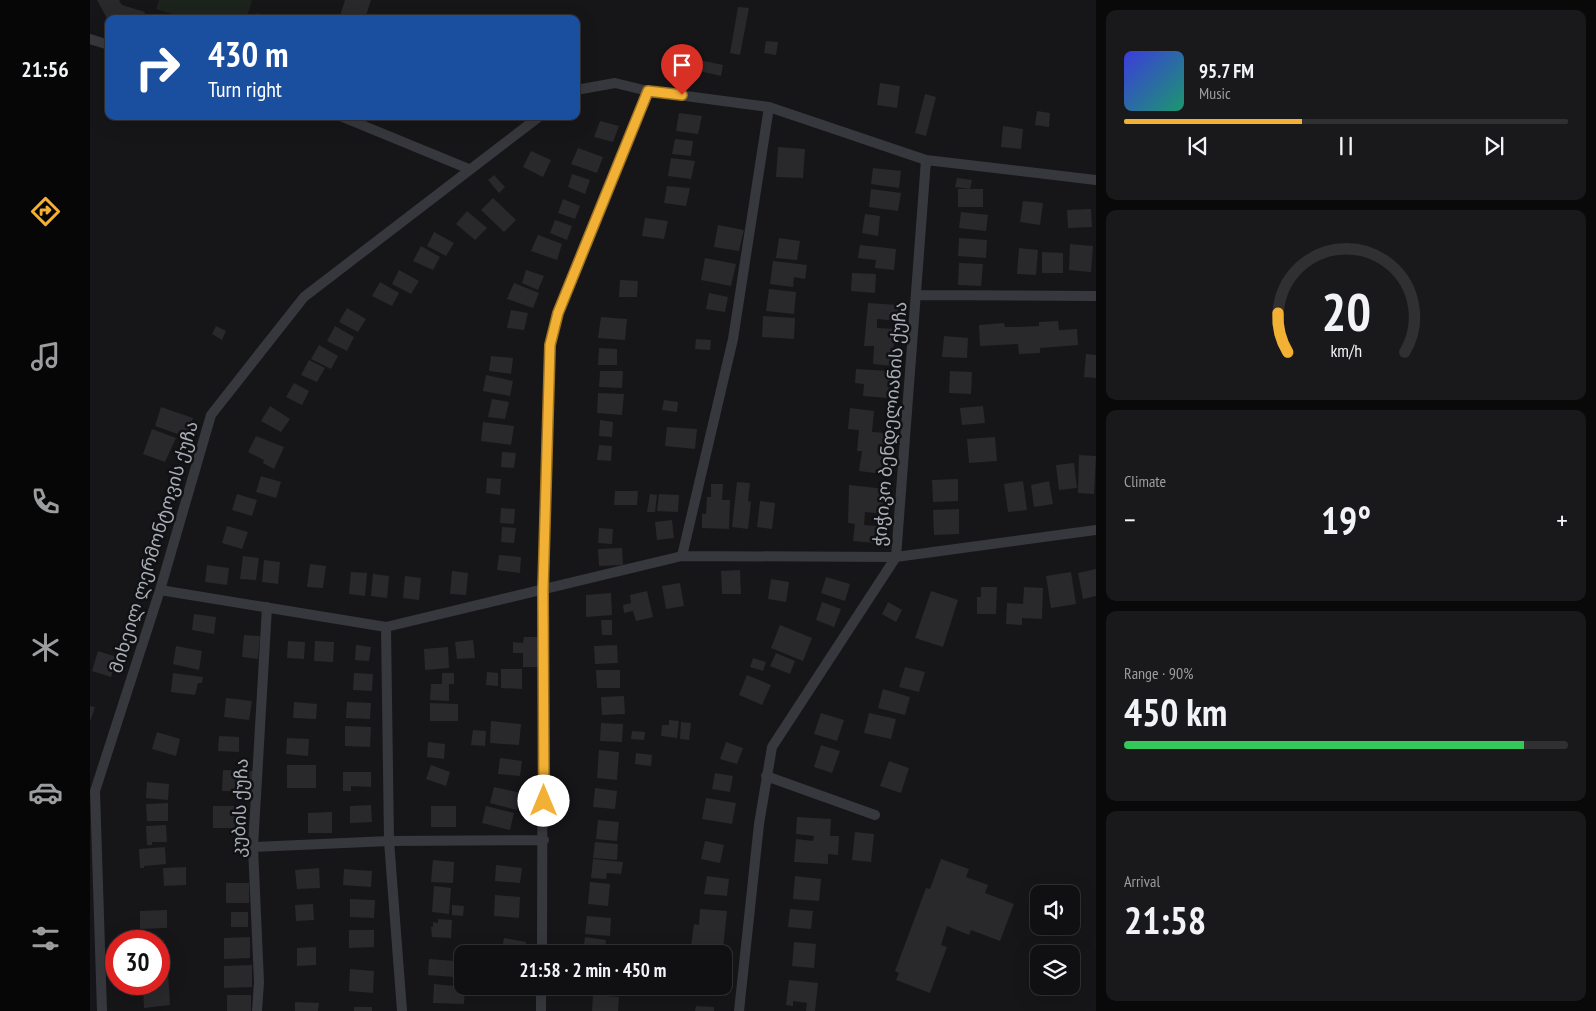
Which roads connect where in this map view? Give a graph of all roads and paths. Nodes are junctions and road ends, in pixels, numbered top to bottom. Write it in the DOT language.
graph roads {
  1 [pos="90,39"];
  2 [pos="105,44"];
  3 [pos="580,89"];
  4 [pos="648,91"];
  5 [pos="768,107"];
  6 [pos="350,120"];
  7 [pos="535,120"];
  8 [pos="926,160"];
  9 [pos="469,169"];
  10 [pos="1096,180"];
  11 [pos="917,295"];
  12 [pos="1096,296"];
  13 [pos="1096,530"];
  14 [pos="682,556"];
  15 [pos="896,557"];
  16 [pos="160,590"];
  17 [pos="543,590"];
  18 [pos="267,607"];
  19 [pos="386,627"];
  20 [pos="766,776"];
  21 [pos="875,815"];
  22 [pos="544,840"];
  23 [pos="389,841"];
  24 [pos="253,846"];
  25 [pos="542,945"];
  26 [pos="541,995"];
  27 [pos="102,1011"];
  28 [pos="258,1011"];
  29 [pos="402,1011"];
  30 [pos="541,1011"];
  31 [pos="739,1011"];
  1 -- 2 [label="street"];
  3 -- 4 [label="street"];
  4 -- 5 [label="street"];
  4 -- 17 [label="street"];
  5 -- 8 [label="street"];
  5 -- 14 [label="street"];
  6 -- 9 [label="street"];
  7 -- 9 [label="street, მიხეილ ლერმონტოვის ქუჩა"];
  8 -- 10 [label="street"];
  8 -- 11 [label="street, ჭიჭიკო ბენდელიანის ქუჩა"];
  9 -- 16 [label="street, მიხეილ ლერმონტოვის ქუჩა"];
  11 -- 12 [label="street"];
  11 -- 15 [label="street, ჭიჭიკო ბენდელიანის ქუჩა"];
  13 -- 15 [label="street"];
  14 -- 15 [label="street"];
  14 -- 17 [label="street"];
  15 -- 20 [label="street, ჭიჭიკო ბენდელიანის ქუჩა"];
  16 -- 18 [label="street"];
  16 -- 27 [label="street, მიხეილ ლერმონტოვის ქუჩა"];
  17 -- 19 [label="street"];
  17 -- 22 [label="street"];
  18 -- 19 [label="street"];
  18 -- 24 [label="street, კუბის ქუჩა"];
  19 -- 23 [label="street"];
  20 -- 21 [label="street"];
  20 -- 31 [label="street, ჭიჭიკო ბენდელიანის ქუჩა"];
  22 -- 23 [label="street"];
  22 -- 25 [label="street"];
  23 -- 24 [label="street"];
  23 -- 29 [label="street"];
  24 -- 28 [label="street, კუბის ქუჩა"];
  26 -- 30 [label="street"];
}
